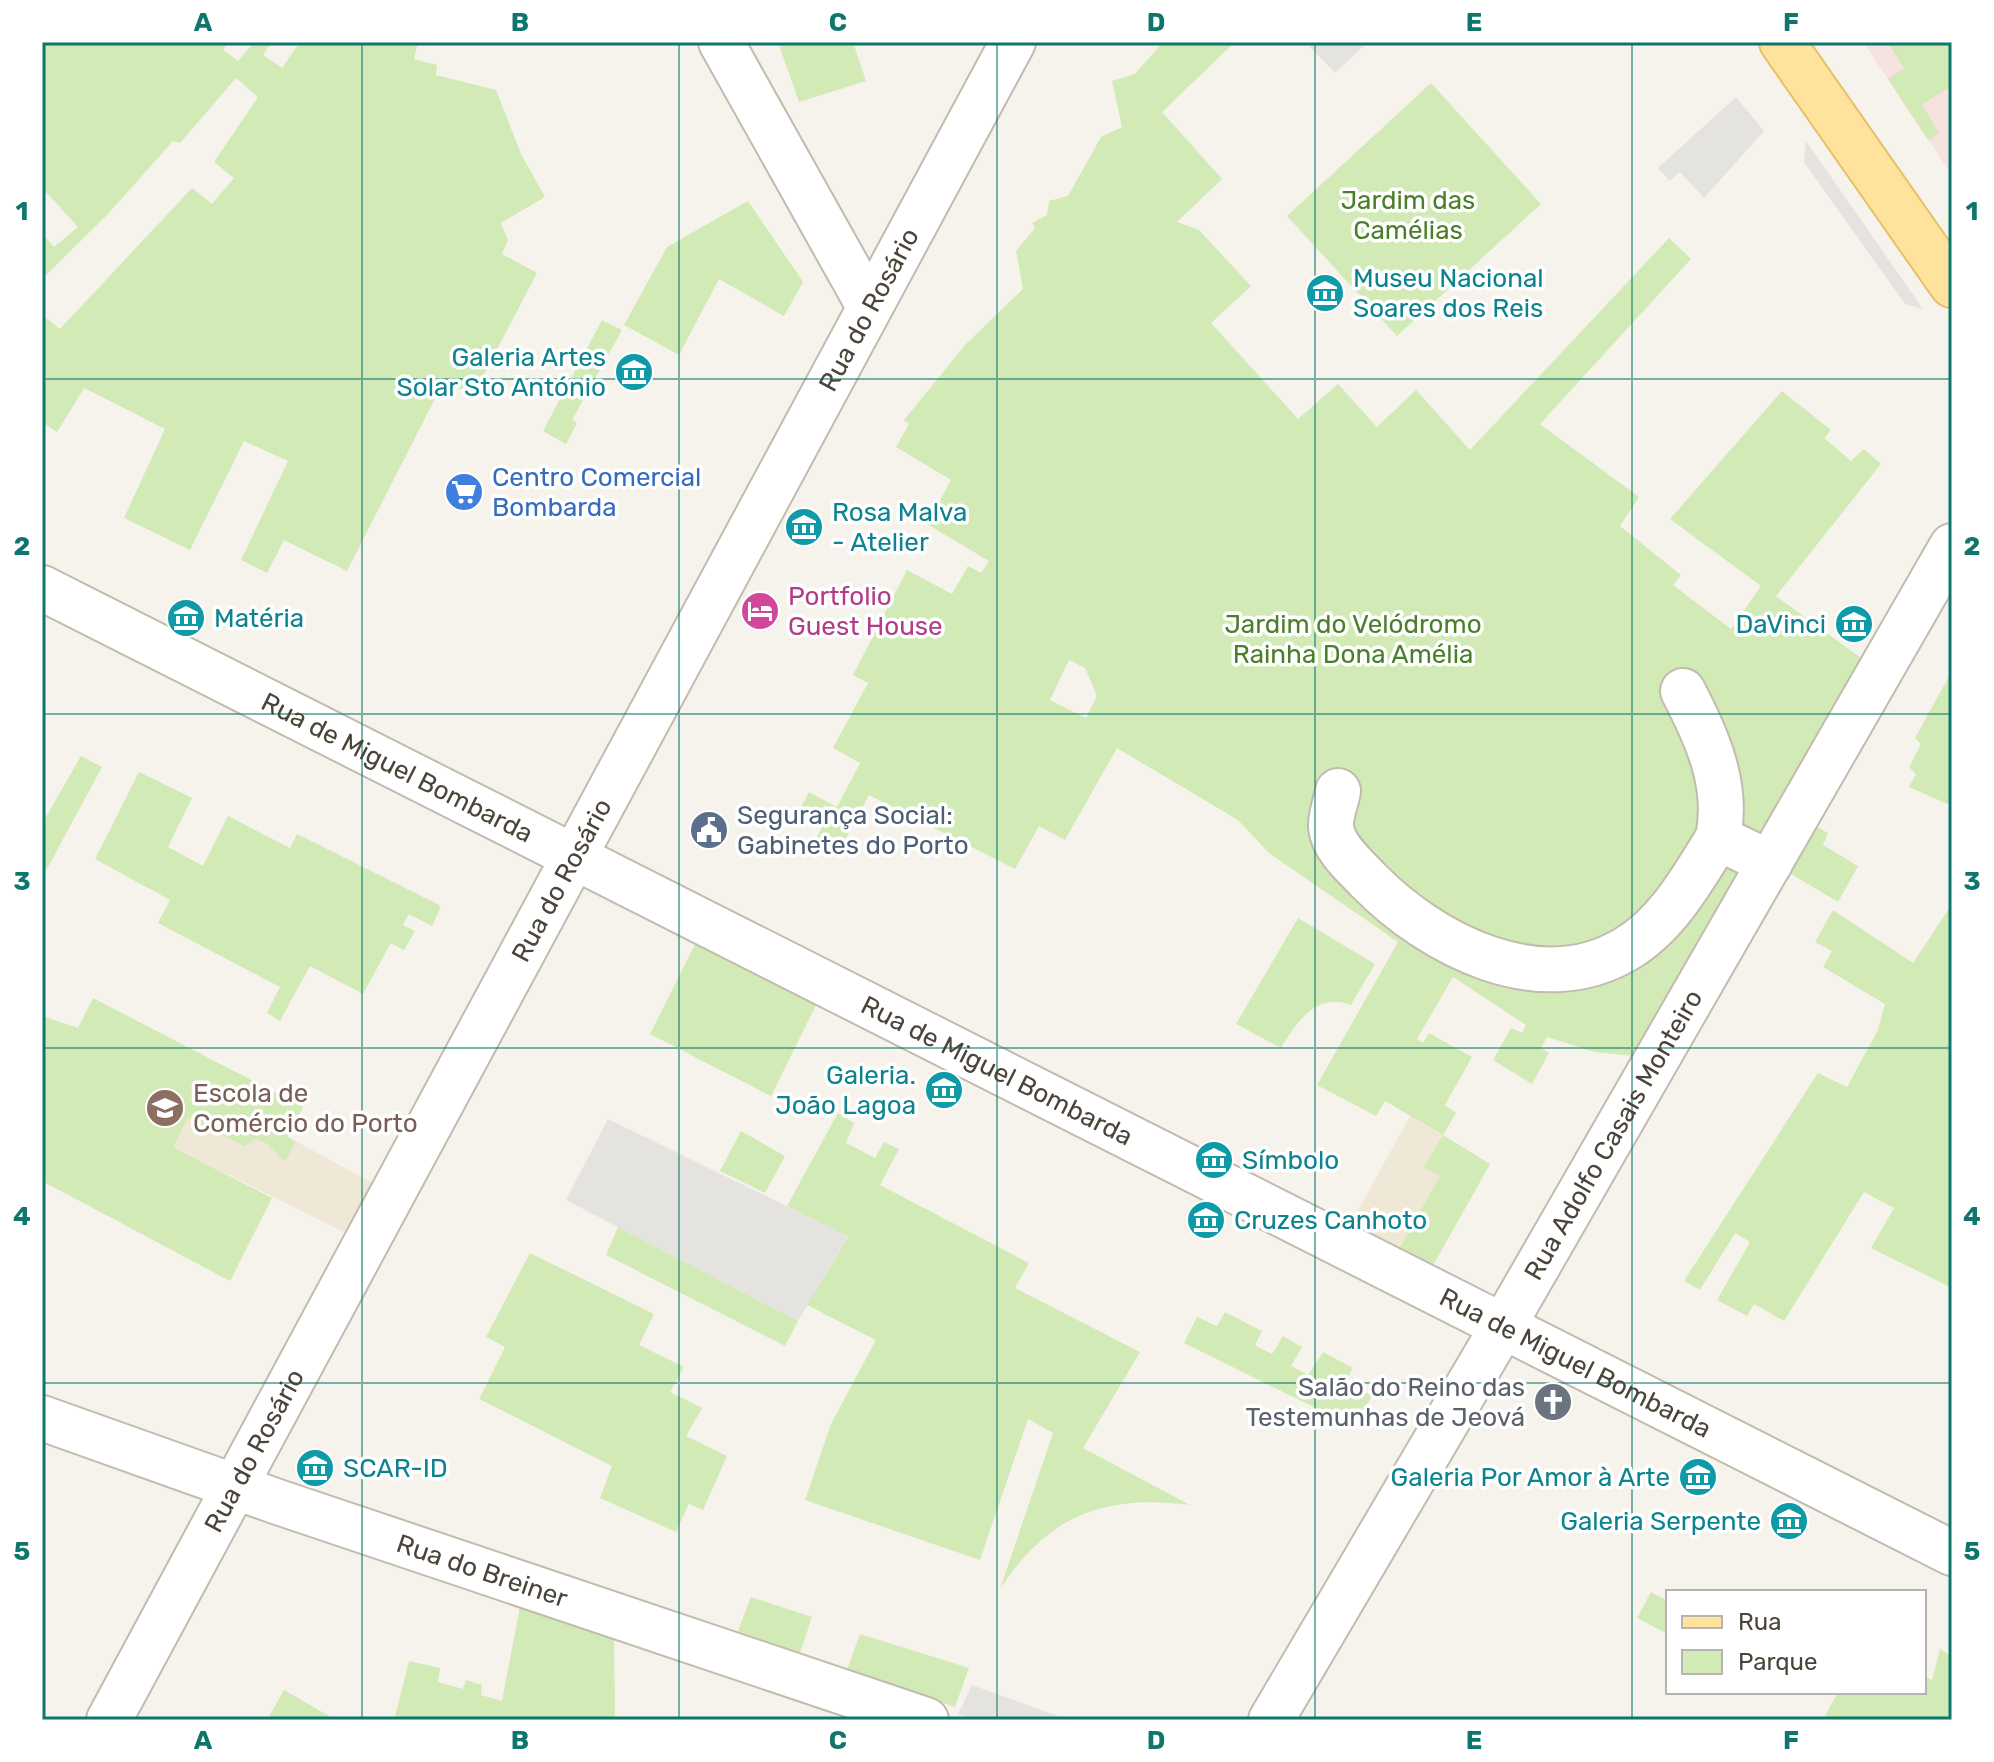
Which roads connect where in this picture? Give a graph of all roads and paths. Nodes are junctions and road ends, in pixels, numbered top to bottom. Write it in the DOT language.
graph roads {
  1 [pos="721,42"];
  2 [pos="1013,42"];
  3 [pos="1782,42"];
  4 [pos="1952,285"];
  5 [pos="869,306"];
  6 [pos="1952,546"];
  7 [pos="42,588"];
  8 [pos="1683,691"];
  9 [pos="1338,791"];
  10 [pos="1718,838"];
  11 [pos="573,857"];
  12 [pos="1770,863"];
  13 [pos="1502,1328"];
  14 [pos="42,1418"];
  15 [pos="237,1487"];
  16 [pos="1952,1553"];
  17 [pos="109,1720"];
  18 [pos="926,1720"];
  19 [pos="1271,1720"];
  1 -- 5 [label="street"];
  2 -- 5 [label="street, Rua do Rosário"];
  3 -- 4 [label="main road"];
  5 -- 11 [label="street, Rua do Rosário"];
  6 -- 12 [label="street, Rua Adolfo Casais Monteiro"];
  7 -- 11 [label="street, Rua de Miguel Bombarda"];
  8 -- 10 [label="street"];
  9 -- 10 [label="street"];
  10 -- 12 [label="street"];
  11 -- 13 [label="street, Rua de Miguel Bombarda"];
  11 -- 15 [label="street, Rua do Rosário"];
  12 -- 13 [label="street, Rua Adolfo Casais Monteiro"];
  13 -- 16 [label="street, Rua de Miguel Bombarda"];
  13 -- 19 [label="street, Rua Adolfo Casais Monteiro"];
  14 -- 15 [label="street, Rua do Breiner"];
  15 -- 17 [label="street, Rua do Rosário"];
  15 -- 18 [label="street, Rua do Breiner"];
}
